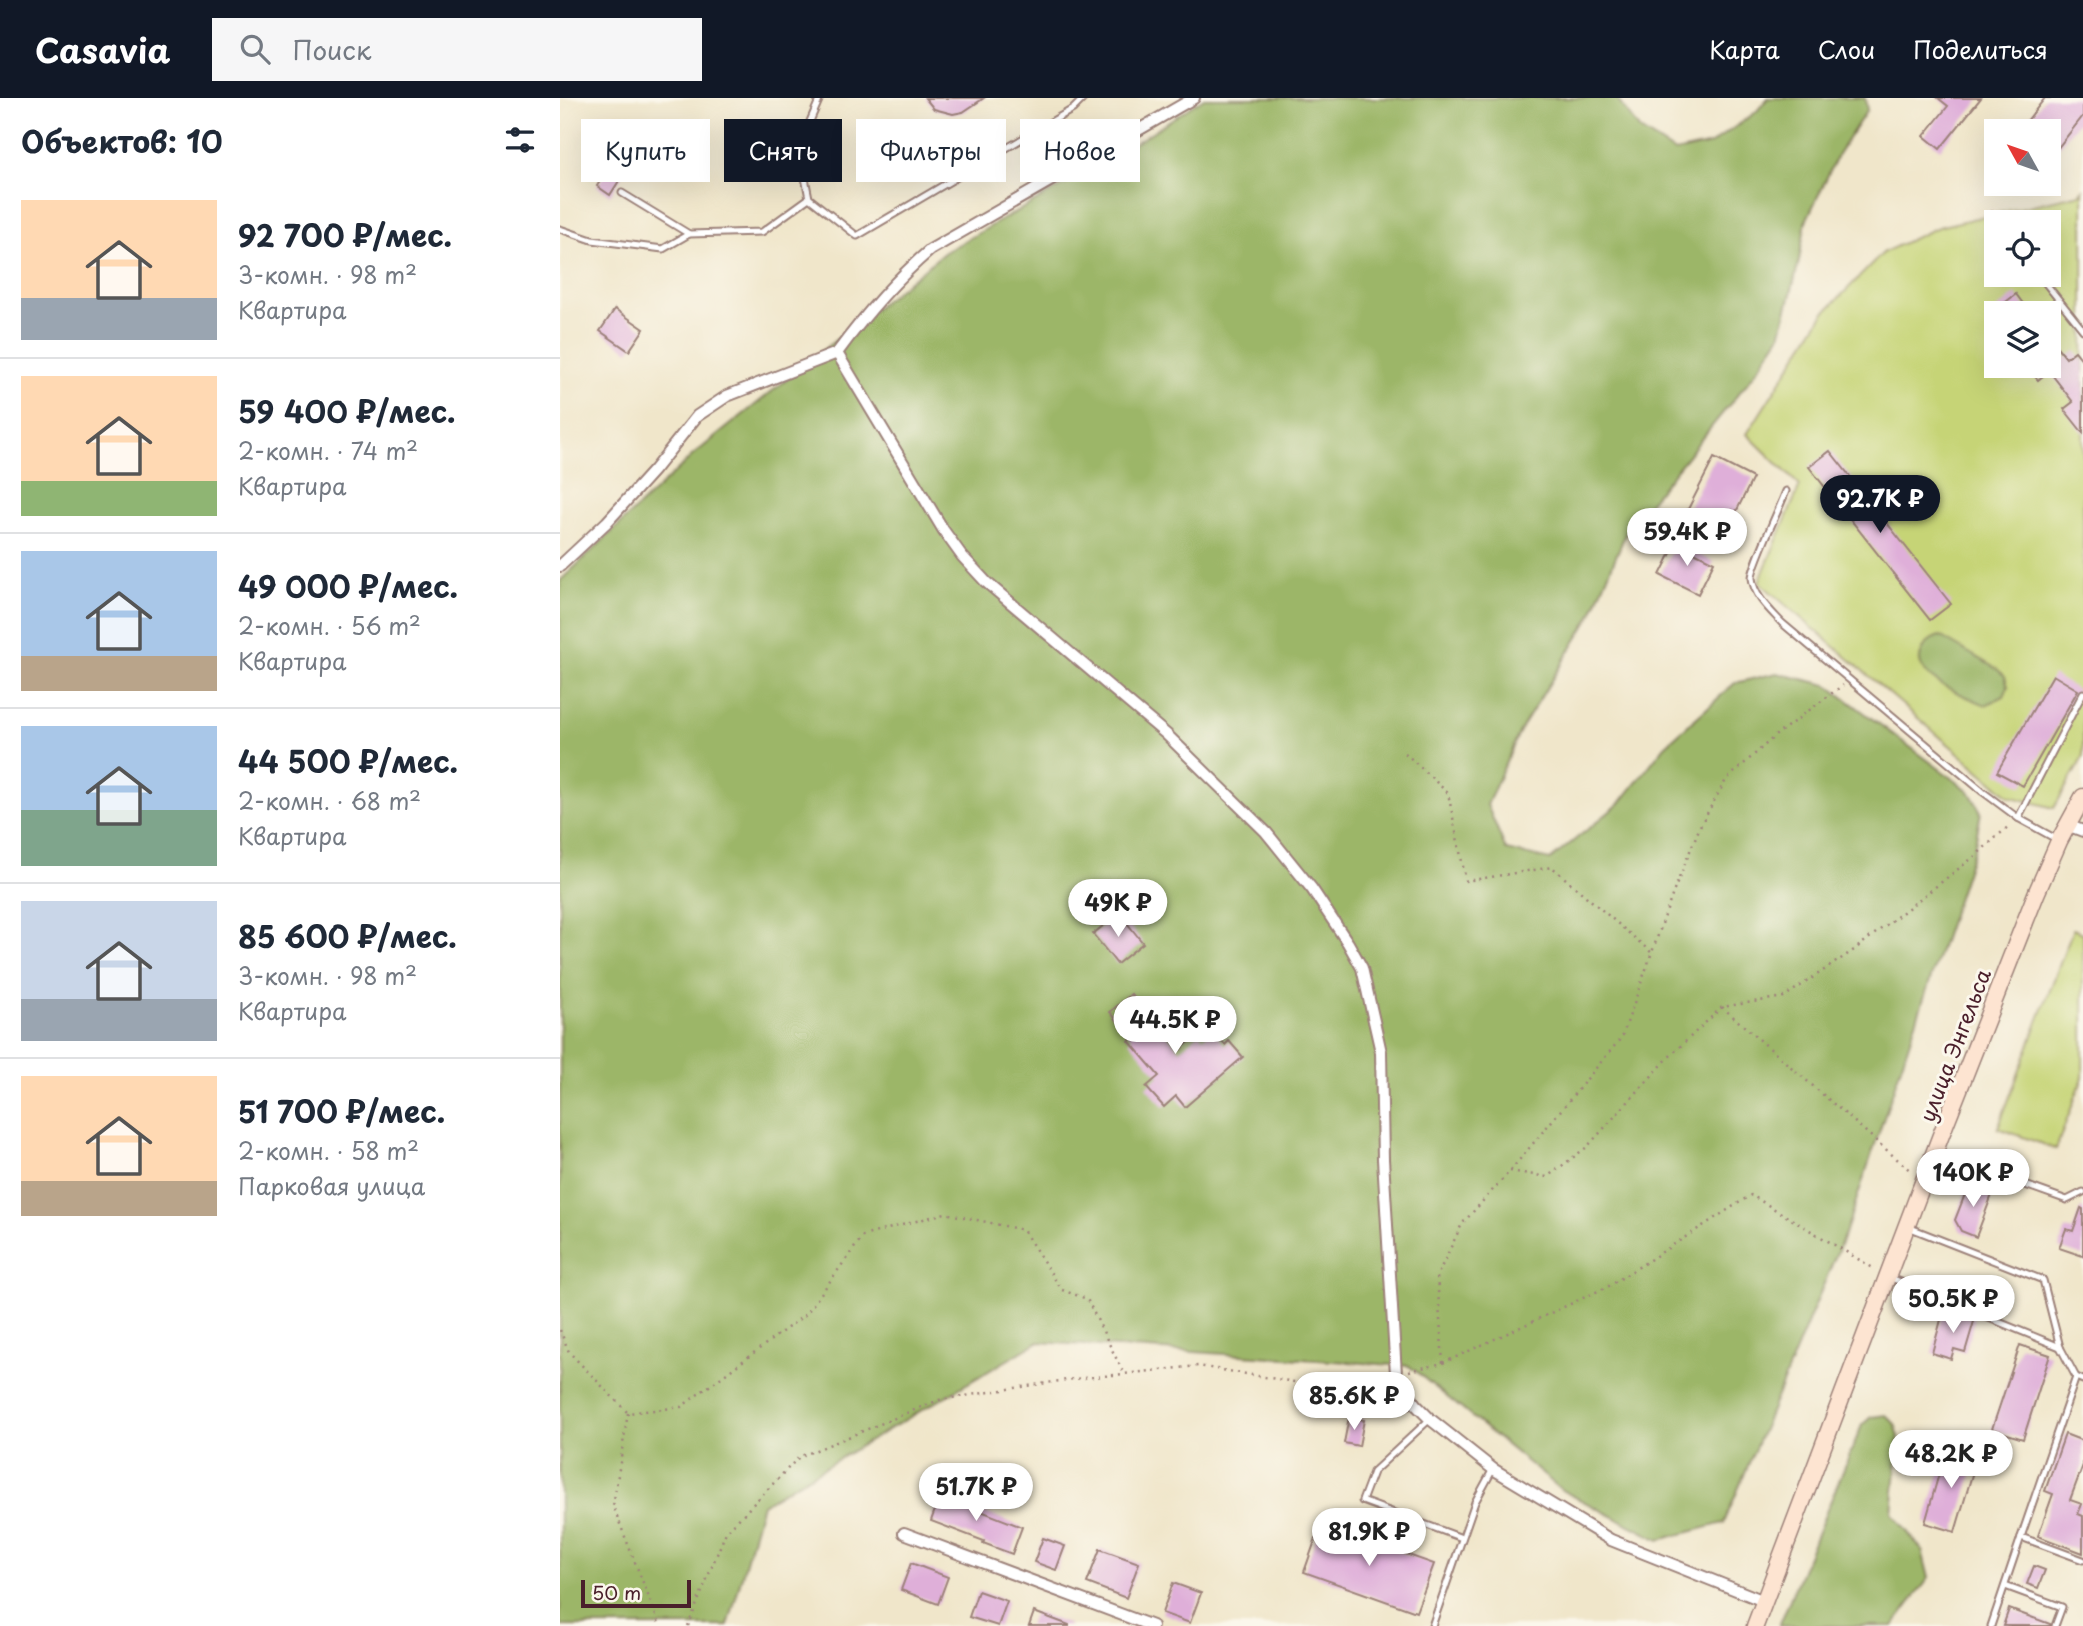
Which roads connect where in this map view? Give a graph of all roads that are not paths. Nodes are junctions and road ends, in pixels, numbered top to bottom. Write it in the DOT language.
graph roads {
  1 [pos="820,98"];
  2 [pos="1084,98"];
  3 [pos="1194,98"];
  4 [pos="622,193"];
  5 [pos="809,198"];
  6 [pos="560,229"];
  7 [pos="689,234"];
  8 [pos="2049,287"];
  9 [pos="2083,330"];
  10 [pos="836,353"];
  11 [pos="1786,491"];
  12 [pos="560,566"];
  13 [pos="2083,693"];
  14 [pos="2083,797"];
  15 [pos="2018,818"];
  16 [pos="2075,828"];
  17 [pos="2059,841"];
  18 [pos="1936,1153"];
  19 [pos="2083,1192"];
  20 [pos="1908,1227"];
  21 [pos="1887,1276"];
  22 [pos="2060,1347"];
  23 [pos="2076,1377"];
  24 [pos="2083,1380"];
  25 [pos="1430,1419"];
  26 [pos="1493,1469"];
  27 [pos="904,1533"];
  28 [pos="2021,1537"];
  29 [pos="1462,1538"];
  30 [pos="2083,1560"];
  31 [pos="2005,1586"];
  32 [pos="1765,1601"];
  33 [pos="1152,1626"];
  34 [pos="1432,1626"];
  35 [pos="1755,1626"];
  36 [pos="1991,1626"];
  37 [pos="2055,1626"];
  1 -- 5 [label="lane"];
  2 -- 5 [label="lane"];
  3 -- 10 [label="street"];
  4 -- 7 [label="lane"];
  5 -- 7 [label="lane"];
  6 -- 7 [label="lane"];
  8 -- 9 [label="lane"];
  10 -- 12 [label="street"];
  10 -- 25 [label="street"];
  11 -- 15 [label="lane"];
  13 -- 15 [label="lane"];
  14 -- 16 [label="main road, улица Энгельса"];
  15 -- 17 [label="lane"];
  16 -- 17 [label="main road, улица Энгельса"];
  17 -- 18 [label="main road, улица Энгельса"];
  18 -- 19 [label="lane"];
  18 -- 20 [label="main road, улица Энгельса"];
  20 -- 21 [label="main road, улица Энгельса"];
  20 -- 22 [label="lane"];
  21 -- 22 [label="lane"];
  21 -- 32 [label="main road, улица Энгельса"];
  22 -- 23 [label="lane"];
  23 -- 24 [label="lane"];
  23 -- 28 [label="lane"];
  25 -- 26 [label="street"];
  25 -- 29 [label="lane"];
  26 -- 29 [label="lane"];
  26 -- 32 [label="street"];
  27 -- 33 [label="street"];
  28 -- 30 [label="lane"];
  28 -- 31 [label="lane"];
  29 -- 34 [label="lane"];
  31 -- 36 [label="lane"];
  31 -- 37 [label="lane"];
  32 -- 35 [label="main road, улица Энгельса"];
}
